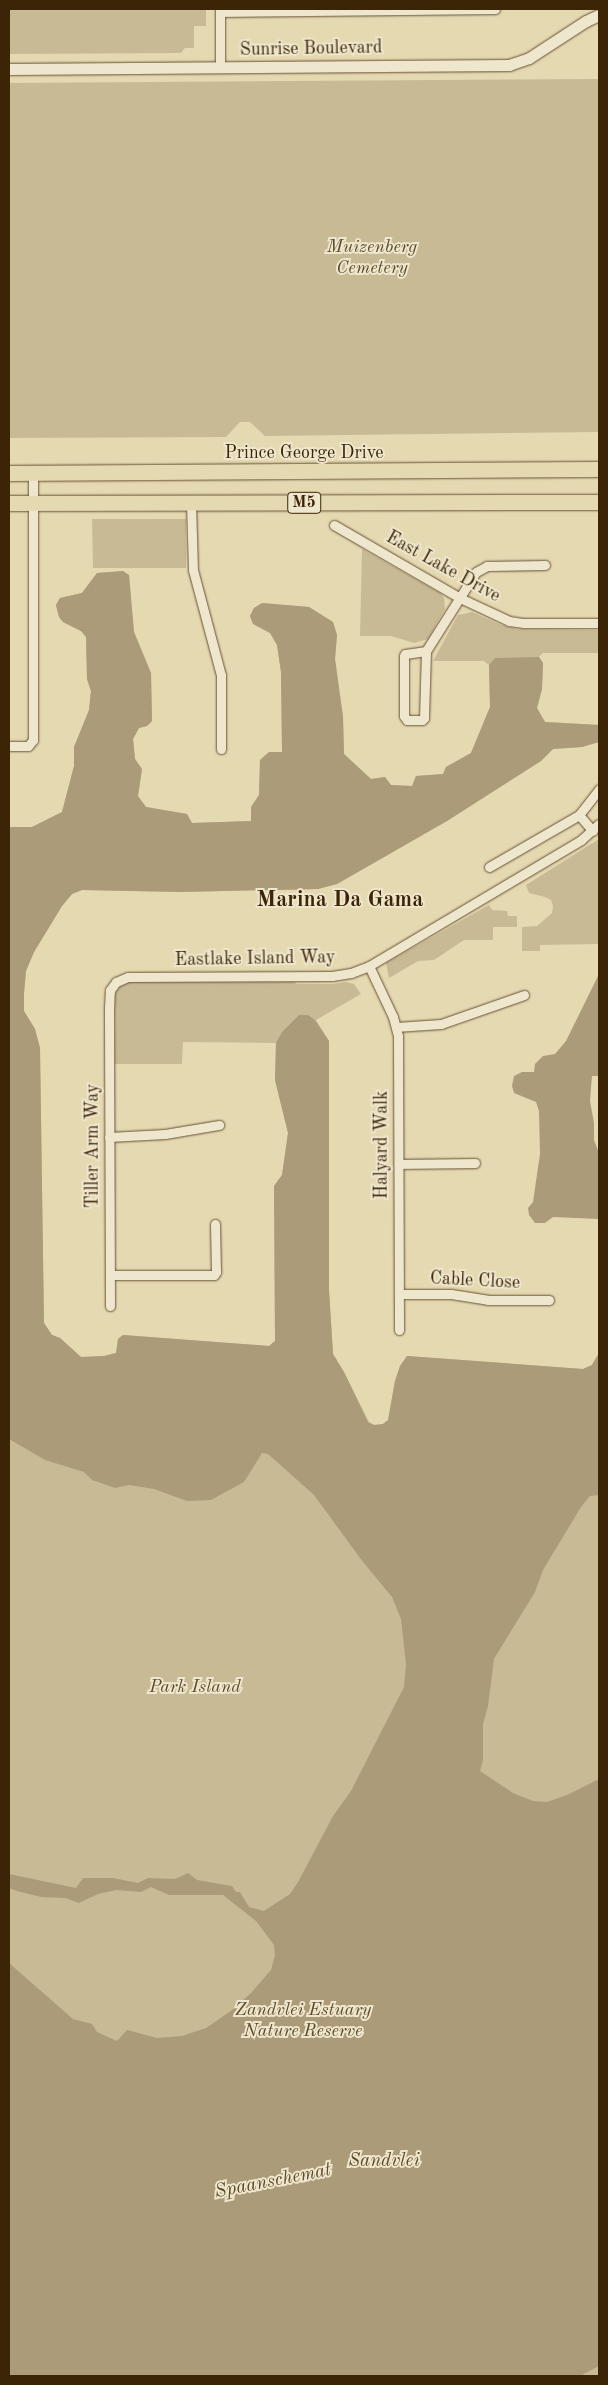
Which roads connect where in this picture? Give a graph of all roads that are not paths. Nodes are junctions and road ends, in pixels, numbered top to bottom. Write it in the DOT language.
graph roads {
  1 [pos="496,9"];
  2 [pos="220,10"];
  3 [pos="304,10"];
  4 [pos="599,15"];
  5 [pos="220,68"];
  6 [pos="9,70"];
  7 [pos="599,469"];
  8 [pos="9,473"];
  9 [pos="33,473"];
  10 [pos="599,502"];
  11 [pos="9,504"];
  12 [pos="34,504"];
  13 [pos="192,504"];
  14 [pos="334,525"];
  15 [pos="545,565"];
  16 [pos="460,598"];
  17 [pos="599,623"];
  18 [pos="426,651"];
  19 [pos="9,746"];
  20 [pos="221,749"];
  21 [pos="599,789"];
  22 [pos="579,815"];
  23 [pos="596,828"];
  24 [pos="490,868"];
  25 [pos="369,966"];
  26 [pos="112,987"];
  27 [pos="524,995"];
  28 [pos="396,1027"];
  29 [pos="219,1124"];
  30 [pos="109,1137"];
  31 [pos="475,1163"];
  32 [pos="399,1164"];
  33 [pos="215,1224"];
  34 [pos="110,1275"];
  35 [pos="399,1294"];
  36 [pos="549,1300"];
  37 [pos="110,1306"];
  38 [pos="399,1330"];
  1 -- 3 [label="street"];
  2 -- 3 [label="street"];
  2 -- 5 [label="street"];
  4 -- 5 [label="street, Sunrise Boulevard"];
  5 -- 6 [label="street, Sunrise Boulevard"];
  7 -- 9 [label="main road, Prince George Drive / M5"];
  8 -- 9 [label="main road, Prince George Drive / M5"];
  9 -- 12 [label="street"];
  10 -- 13 [label="main road, M5"];
  11 -- 12 [label="main road, M5"];
  12 -- 13 [label="main road, M5"];
  12 -- 19 [label="street"];
  13 -- 20 [label="street"];
  14 -- 16 [label="street, East Lake Drive"];
  15 -- 16 [label="street"];
  16 -- 17 [label="street, East Lake Drive"];
  16 -- 18 [label="street"];
  18 -- 18 [label="street"];
  21 -- 22 [label="street"];
  22 -- 23 [label="street"];
  22 -- 24 [label="street"];
  23 -- 25 [label="street, Eastlake Island Way"];
  25 -- 26 [label="street, Eastlake Island Way"];
  25 -- 28 [label="street, Halyard Walk"];
  26 -- 30 [label="street, Tiller Arm Way"];
  27 -- 28 [label="street"];
  28 -- 32 [label="street, Halyard Walk"];
  29 -- 30 [label="street"];
  30 -- 34 [label="street, Tiller Arm Way"];
  31 -- 32 [label="street"];
  32 -- 35 [label="street, Halyard Walk"];
  33 -- 34 [label="street"];
  34 -- 37 [label="street, Tiller Arm Way"];
  35 -- 36 [label="street, Cable Close"];
  35 -- 38 [label="street, Halyard Walk"];
}
